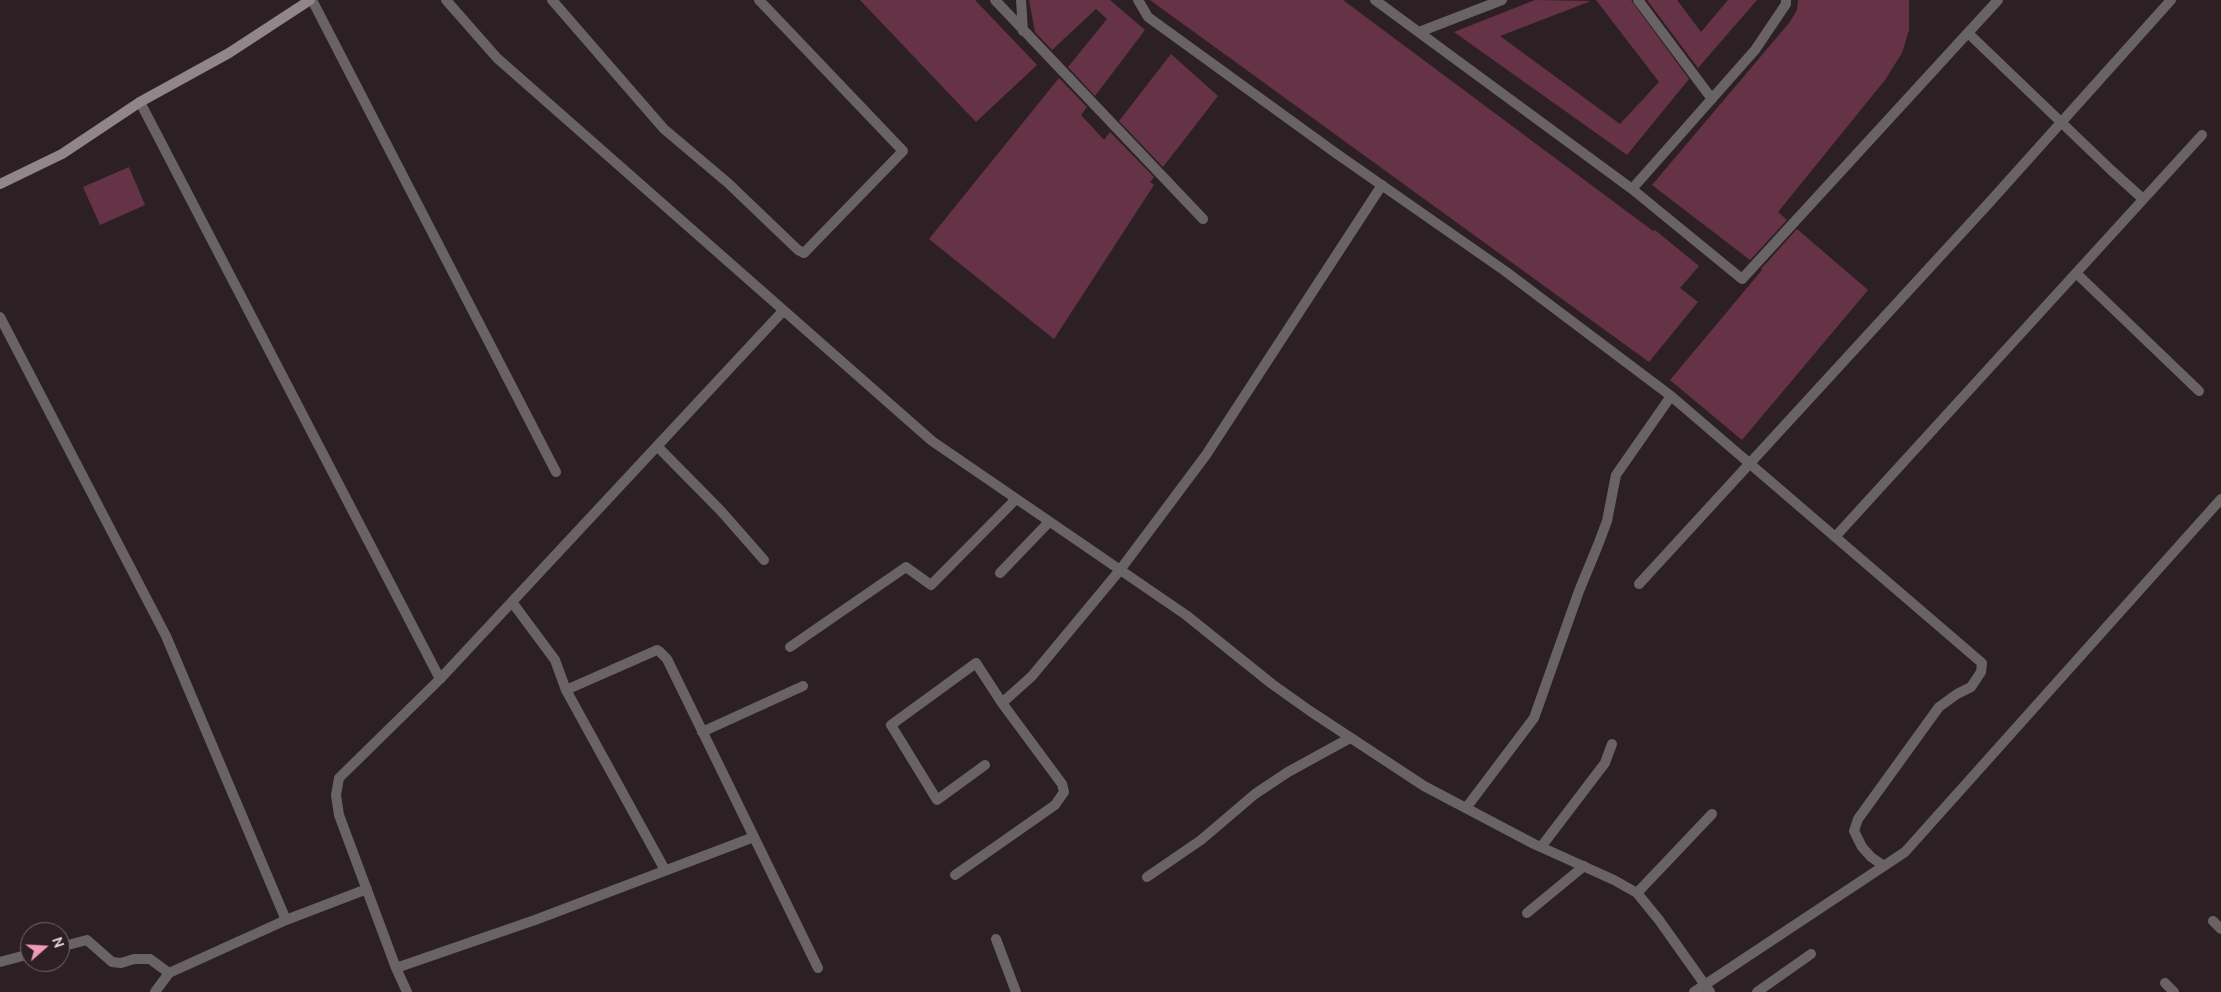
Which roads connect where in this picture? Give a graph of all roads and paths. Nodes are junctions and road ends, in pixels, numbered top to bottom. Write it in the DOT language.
graph roads {
  1 [pos="311,0"];
  2 [pos="446,0"];
  3 [pos="552,0"];
  4 [pos="759,0"];
  5 [pos="995,0"];
  6 [pos="1021,0"];
  7 [pos="1138,0"];
  8 [pos="1375,0"];
  9 [pos="1502,0"];
  10 [pos="1638,0"];
  11 [pos="1786,0"];
  12 [pos="1998,0"];
  13 [pos="2171,0"];
  14 [pos="1023,32"];
  15 [pos="1419,32"];
  16 [pos="1968,33"];
  17 [pos="1712,99"];
  18 [pos="140,102"];
  19 [pos="2061,122"];
  20 [pos="2202,134"];
  21 [pos="0,184"];
  22 [pos="1382,185"];
  23 [pos="1632,189"];
  24 [pos="2144,199"];
  25 [pos="1203,219"];
  26 [pos="2076,273"];
  27 [pos="783,311"];
  28 [pos="0,317"];
  29 [pos="2199,391"];
  30 [pos="1671,396"];
  31 [pos="657,446"];
  32 [pos="1749,463"];
  33 [pos="556,472"];
  34 [pos="1016,499"];
  35 [pos="2221,500"];
  36 [pos="1049,522"];
  37 [pos="1835,537"];
  38 [pos="764,560"];
  39 [pos="1120,570"];
  40 [pos="1000,573"];
  41 [pos="1639,584"];
  42 [pos="512,602"];
  43 [pos="790,647"];
  44 [pos="440,679"];
  45 [pos="803,686"];
  46 [pos="566,690"];
  47 [pos="1002,703"];
  48 [pos="702,732"];
  49 [pos="1350,738"];
  50 [pos="1612,744"];
  51 [pos="985,765"];
  52 [pos="1466,808"];
  53 [pos="1712,814"];
  54 [pos="754,837"];
  55 [pos="1541,847"];
  56 [pos="1584,866"];
  57 [pos="1884,866"];
  58 [pos="665,870"];
  59 [pos="955,874"];
  60 [pos="1147,877"];
  61 [pos="367,890"];
  62 [pos="1637,893"];
  63 [pos="1527,913"];
  64 [pos="286,920"];
  65 [pos="996,939"];
  66 [pos="70,944"];
  67 [pos="1811,954"];
  68 [pos="20,957"];
  69 [pos="0,962"];
  70 [pos="396,968"];
  71 [pos="818,968"];
  72 [pos="169,973"];
  73 [pos="2165,983"];
  74 [pos="1708,989"];
  75 [pos="156,992"];
  76 [pos="407,992"];
  77 [pos="1016,992"];
  78 [pos="1694,992"];
  79 [pos="1757,992"];
  80 [pos="2174,992"];
  1 -- 18 [label="street"];
  1 -- 33 [label="street"];
  2 -- 27 [label="street"];
  3 -- 4 [label="street"];
  5 -- 14 [label="street"];
  6 -- 14 [label="street"];
  7 -- 22 [label="street"];
  8 -- 15 [label="street"];
  9 -- 15 [label="street"];
  10 -- 17 [label="street"];
  11 -- 17 [label="street"];
  12 -- 16 [label="street"];
  13 -- 19 [label="street"];
  14 -- 25 [label="street"];
  15 -- 23 [label="street"];
  16 -- 19 [label="street"];
  16 -- 23 [label="street"];
  17 -- 23 [label="street"];
  18 -- 21 [label="street"];
  18 -- 44 [label="street"];
  19 -- 24 [label="street"];
  19 -- 32 [label="street"];
  20 -- 24 [label="street"];
  22 -- 30 [label="street"];
  22 -- 39 [label="street"];
  24 -- 26 [label="street"];
  26 -- 29 [label="street"];
  26 -- 37 [label="street"];
  27 -- 31 [label="street"];
  27 -- 34 [label="street"];
  28 -- 64 [label="street"];
  30 -- 32 [label="street"];
  30 -- 52 [label="street"];
  31 -- 38 [label="street"];
  31 -- 42 [label="street"];
  32 -- 37 [label="street"];
  32 -- 41 [label="street"];
  34 -- 36 [label="street"];
  34 -- 43 [label="street"];
  35 -- 57 [label="street"];
  36 -- 39 [label="street"];
  36 -- 40 [label="street"];
  37 -- 57 [label="street"];
  39 -- 47 [label="street"];
  39 -- 49 [label="street"];
  42 -- 44 [label="street"];
  42 -- 46 [label="street"];
  44 -- 61 [label="street"];
  45 -- 48 [label="street"];
  46 -- 48 [label="street"];
  46 -- 58 [label="street"];
  47 -- 51 [label="street"];
  47 -- 59 [label="street"];
  48 -- 54 [label="street"];
  49 -- 52 [label="street"];
  49 -- 60 [label="street"];
  50 -- 55 [label="street"];
  52 -- 55 [label="street"];
  53 -- 62 [label="street"];
  54 -- 58 [label="street"];
  54 -- 71 [label="street"];
  55 -- 56 [label="street"];
  56 -- 62 [label="street"];
  56 -- 63 [label="street"];
  57 -- 74 [label="street"];
  58 -- 70 [label="street"];
  61 -- 64 [label="street"];
  61 -- 70 [label="street"];
  62 -- 74 [label="street"];
  64 -- 72 [label="street"];
  65 -- 77 [label="street"];
  66 -- 72 [label="street"];
  67 -- 79 [label="street"];
  68 -- 69 [label="street"];
  70 -- 76 [label="street"];
  72 -- 75 [label="street"];
  73 -- 80 [label="street"];
  74 -- 78 [label="street"];
}
